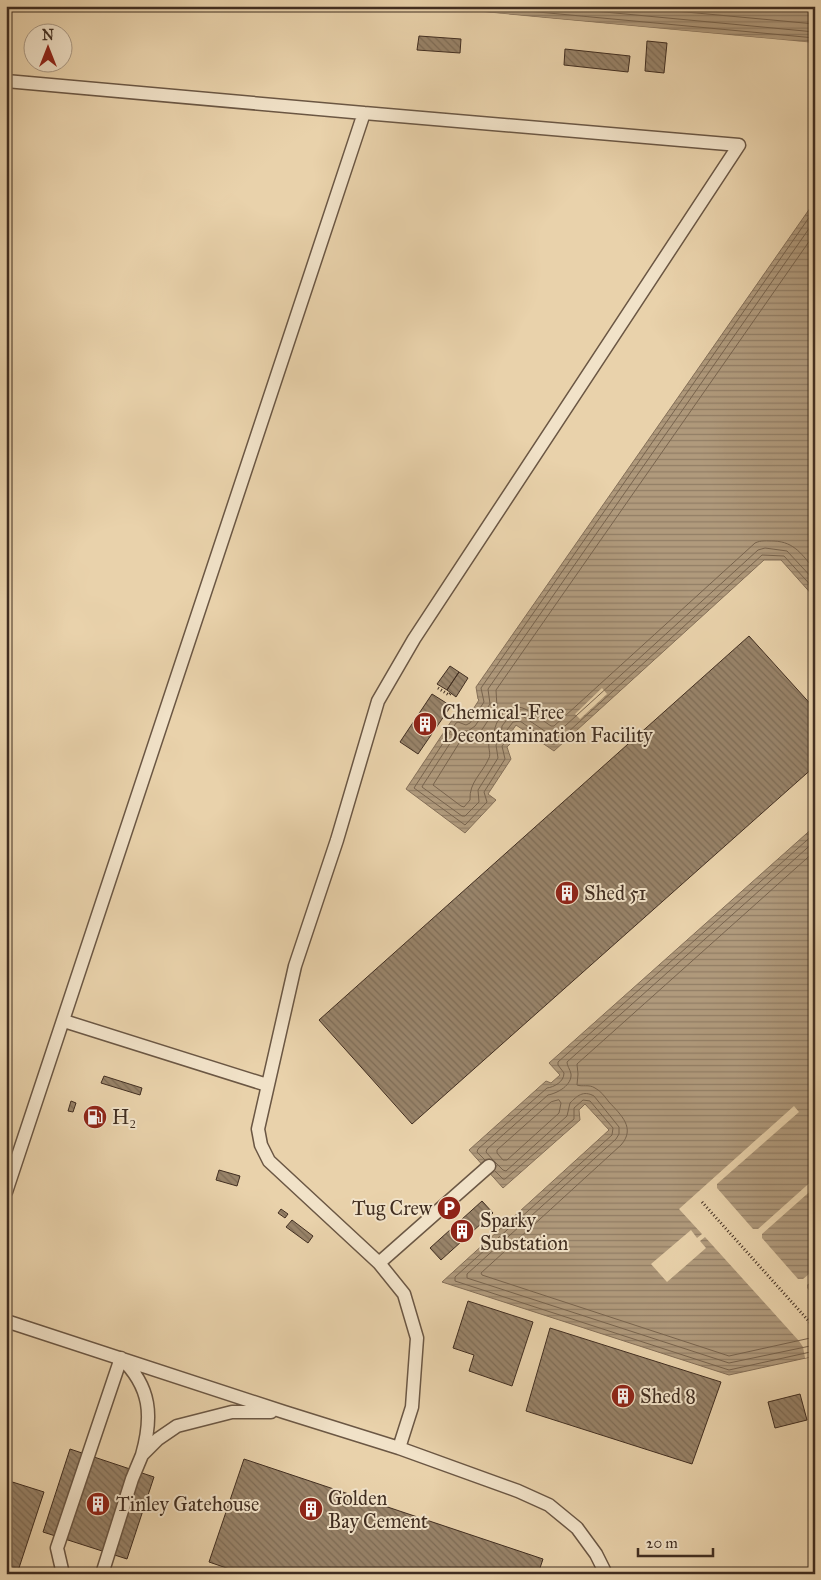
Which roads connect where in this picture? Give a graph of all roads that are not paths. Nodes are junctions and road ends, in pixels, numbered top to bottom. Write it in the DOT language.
graph roads {
  1 [pos="6,81"];
  2 [pos="364,113"];
  3 [pos="64,1020"];
  4 [pos="267,1086"];
  5 [pos="488,1166"];
  6 [pos="6,1192"];
  7 [pos="380,1263"];
  8 [pos="6,1321"];
  9 [pos="121,1358"];
  10 [pos="284,1412"];
  11 [pos="399,1448"];
  12 [pos="142,1455"];
  13 [pos="63,1574"];
  14 [pos="102,1574"];
  15 [pos="606,1574"];
  1 -- 2 [label="lane"];
  2 -- 3 [label="lane"];
  2 -- 4 [label="lane"];
  3 -- 4 [label="lane"];
  3 -- 6 [label="lane"];
  4 -- 7 [label="lane"];
  5 -- 7 [label="lane"];
  7 -- 11 [label="lane"];
  8 -- 9 [label="lane"];
  9 -- 10 [label="lane"];
  9 -- 12 [label="lane"];
  9 -- 13 [label="lane"];
  10 -- 11 [label="lane"];
  10 -- 12 [label="lane"];
  11 -- 15 [label="lane"];
  12 -- 14 [label="lane"];
}
